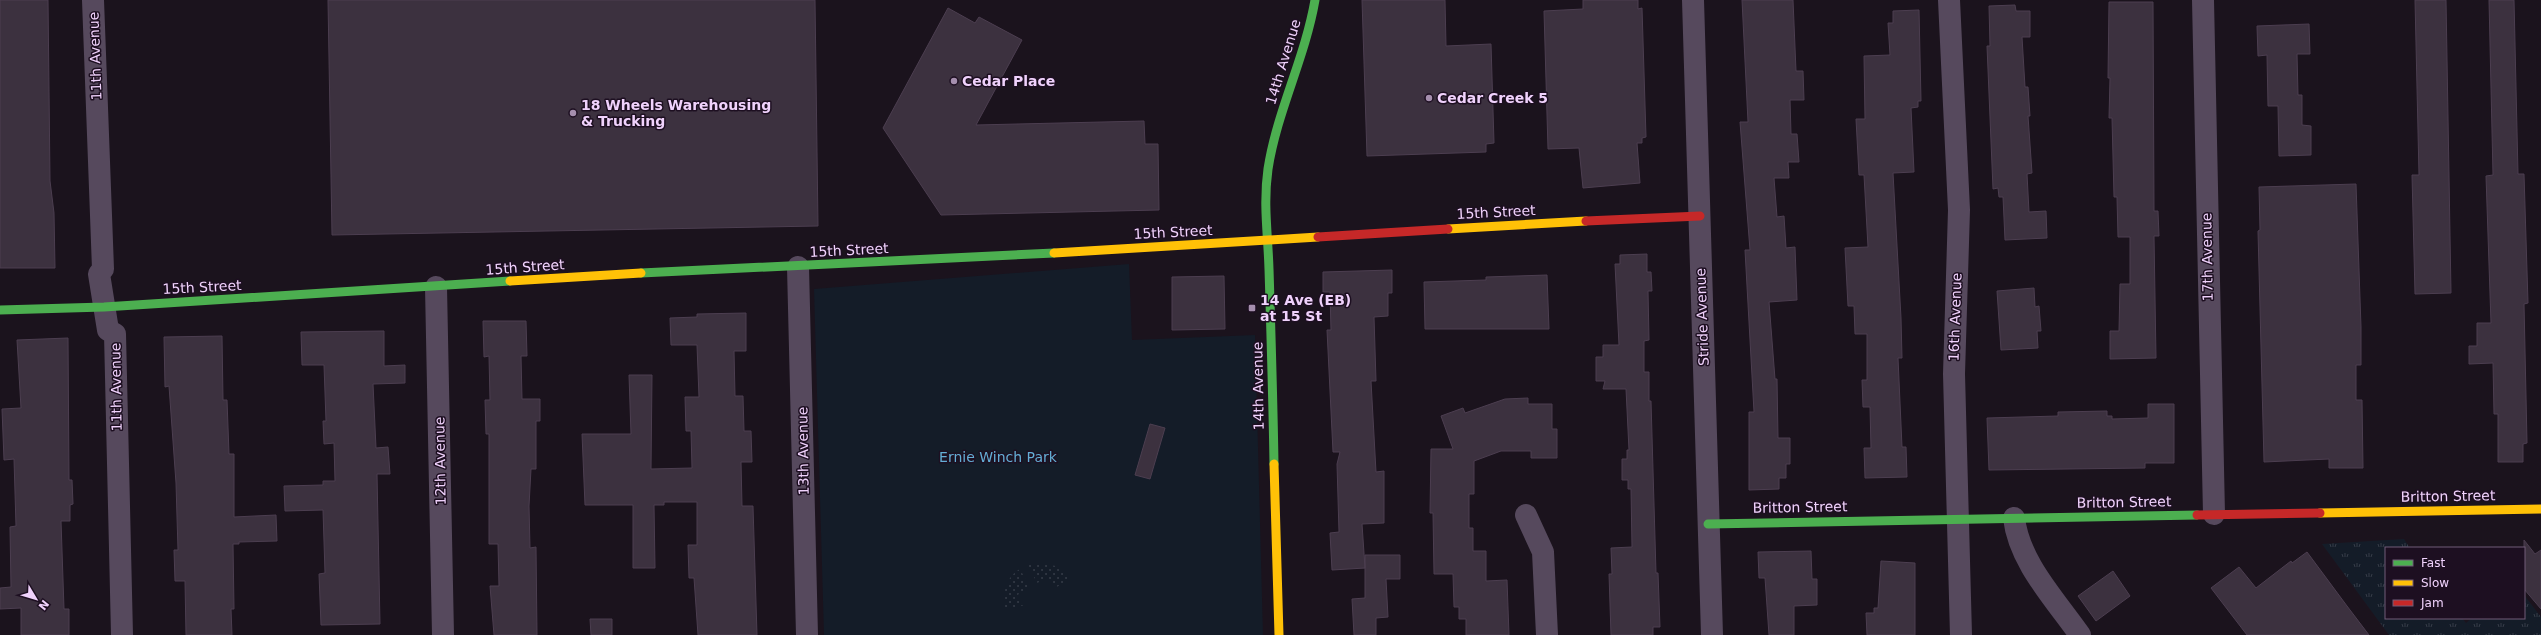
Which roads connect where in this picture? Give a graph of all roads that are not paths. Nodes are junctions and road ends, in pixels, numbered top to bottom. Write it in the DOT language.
graph roads {
  1 [pos="93,0"];
  2 [pos="1315,0"];
  3 [pos="1693,0"];
  4 [pos="1949,0"];
  5 [pos="2202,0"];
  6 [pos="1700,216"];
  7 [pos="1266,240"];
  8 [pos="798,266"];
  9 [pos="436,287"];
  10 [pos="104,307"];
  11 [pos="0,310"];
  12 [pos="2541,509"];
  13 [pos="2214,514"];
  14 [pos="1526,515"];
  15 [pos="1959,518"];
  16 [pos="2014,518"];
  17 [pos="1708,524"];
  18 [pos="122,635"];
  19 [pos="443,635"];
  20 [pos="807,635"];
  21 [pos="1279,635"];
  22 [pos="1547,635"];
  23 [pos="1712,635"];
  24 [pos="1961,635"];
  25 [pos="2080,635"];
  1 -- 10 [label="street, 11th Avenue"];
  2 -- 7 [label="street, 14th Avenue"];
  3 -- 6 [label="street, Stride Avenue"];
  4 -- 15 [label="street, 16th Avenue"];
  5 -- 13 [label="street, 17th Avenue"];
  6 -- 7 [label="street, 15th Street"];
  6 -- 17 [label="street, Stride Avenue"];
  7 -- 8 [label="street, 15th Street"];
  7 -- 21 [label="street, 14th Avenue"];
  8 -- 9 [label="street, 15th Street"];
  8 -- 20 [label="street, 13th Avenue"];
  9 -- 10 [label="street, 15th Street"];
  9 -- 19 [label="street, 12th Avenue"];
  10 -- 11 [label="street, 15th Street"];
  10 -- 18 [label="street, 11th Avenue"];
  12 -- 13 [label="street, Britton Street"];
  13 -- 16 [label="street, Britton Street"];
  14 -- 22 [label="street"];
  15 -- 16 [label="street, Britton Street"];
  15 -- 17 [label="street, Britton Street"];
  15 -- 24 [label="street, 16th Avenue"];
  16 -- 25 [label="street"];
  17 -- 23 [label="street, Stride Avenue"];
}
